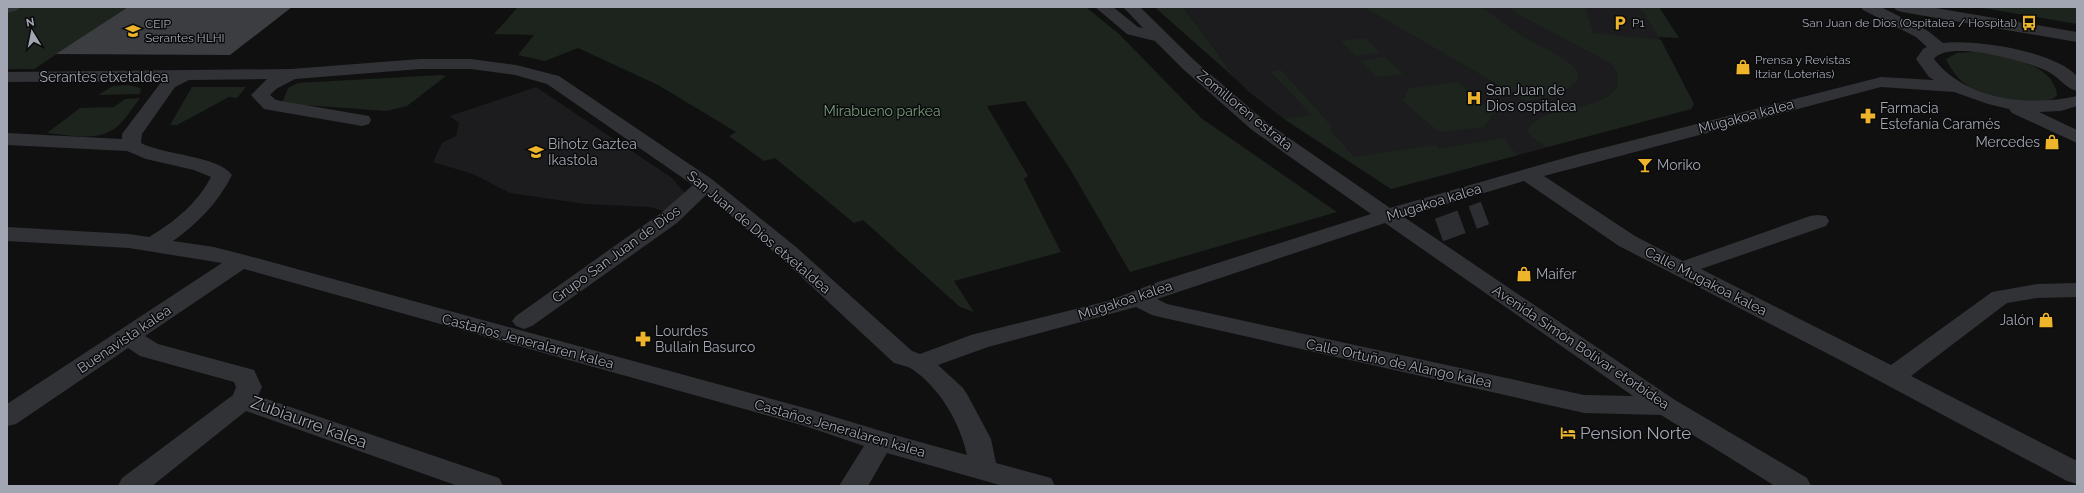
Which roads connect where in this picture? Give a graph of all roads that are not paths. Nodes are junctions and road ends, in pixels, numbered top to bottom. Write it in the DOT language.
graph roads {
  1 [pos="12,7"];
  2 [pos="1103,7"];
  3 [pos="1131,7"];
  4 [pos="1869,7"];
  5 [pos="1902,7"];
  6 [pos="7,8"];
  7 [pos="1940,10"];
  8 [pos="2036,31"];
  9 [pos="1160,37"];
  10 [pos="2077,37"];
  11 [pos="1942,48"];
  12 [pos="2044,64"];
  13 [pos="291,74"];
  14 [pos="184,76"];
  15 [pos="7,77"];
  16 [pos="2077,86"];
  17 [pos="1956,87"];
  18 [pos="2077,101"];
  19 [pos="2002,102"];
  20 [pos="362,120"];
  21 [pos="2077,137"];
  22 [pos="7,139"];
  23 [pos="131,145"];
  24 [pos="1527,174"];
  25 [pos="706,184"];
  26 [pos="1388,216"];
  27 [pos="1818,220"];
  28 [pos="7,234"];
  29 [pos="154,244"];
  30 [pos="241,262"];
  31 [pos="1684,268"];
  32 [pos="2077,290"];
  33 [pos="1137,297"];
  34 [pos="524,321"];
  35 [pos="129,337"];
  36 [pos="920,363"];
  37 [pos="1892,377"];
  38 [pos="244,400"];
  39 [pos="1666,406"];
  40 [pos="7,417"];
  41 [pos="881,441"];
  42 [pos="984,470"];
  43 [pos="2077,474"];
  44 [pos="132,486"];
  45 [pos="489,486"];
  46 [pos="853,486"];
  47 [pos="1041,486"];
  48 [pos="1796,486"];
  1 -- 6 [label="street"];
  2 -- 9 [label="street"];
  3 -- 9 [label="street, Zomilloren estrata"];
  4 -- 11 [label="street"];
  5 -- 7 [label="street"];
  7 -- 8 [label="street"];
  7 -- 11 [label="street"];
  8 -- 10 [label="street"];
  8 -- 12 [label="street"];
  9 -- 26 [label="street, Zomilloren estrata"];
  11 -- 12 [label="street"];
  11 -- 17 [label="street"];
  12 -- 16 [label="street"];
  13 -- 14 [label="street"];
  13 -- 20 [label="street, San Juan de Dios etxetaldea"];
  13 -- 25 [label="street, San Juan de Dios etxetaldea"];
  14 -- 15 [label="street, Serantes etxetaldea"];
  14 -- 23 [label="street, Serantes etxetaldea"];
  17 -- 19 [label="street"];
  17 -- 24 [label="street, Mugakoa kalea"];
  18 -- 19 [label="street"];
  19 -- 21 [label="street"];
  22 -- 23 [label="street"];
  23 -- 29 [label="street"];
  24 -- 26 [label="street, Mugakoa kalea"];
  24 -- 31 [label="street, Calle Mugakoa kalea"];
  25 -- 34 [label="street, Grupo San Juan de Dios"];
  25 -- 36 [label="street, San Juan de Dios etxetaldea"];
  26 -- 33 [label="street, Mugakoa kalea"];
  26 -- 39 [label="street, Avenida Simón Bolívar etorbidea"];
  27 -- 31 [label="street"];
  28 -- 29 [label="street, Castaños Jeneralaren kalea"];
  29 -- 30 [label="street, Castaños Jeneralaren kalea"];
  30 -- 35 [label="street, Buenavista kalea"];
  30 -- 41 [label="street, Castaños Jeneralaren kalea"];
  31 -- 37 [label="street, Calle Mugakoa kalea"];
  32 -- 37 [label="street"];
  33 -- 36 [label="street, Mugakoa kalea"];
  33 -- 39 [label="street, Calle Ortuño de Alango kalea"];
  35 -- 38 [label="street, Zubiaurre kalea"];
  35 -- 40 [label="street, Buenavista kalea"];
  36 -- 42 [label="street"];
  37 -- 43 [label="street, Calle Mugakoa kalea"];
  38 -- 44 [label="street"];
  38 -- 45 [label="street, Zubiaurre kalea"];
  39 -- 48 [label="street, Avenida Simón Bolívar etorbidea"];
  41 -- 42 [label="street, Castaños Jeneralaren kalea"];
  41 -- 46 [label="street"];
  42 -- 47 [label="street, Castaños Jeneralaren kalea"];
}
